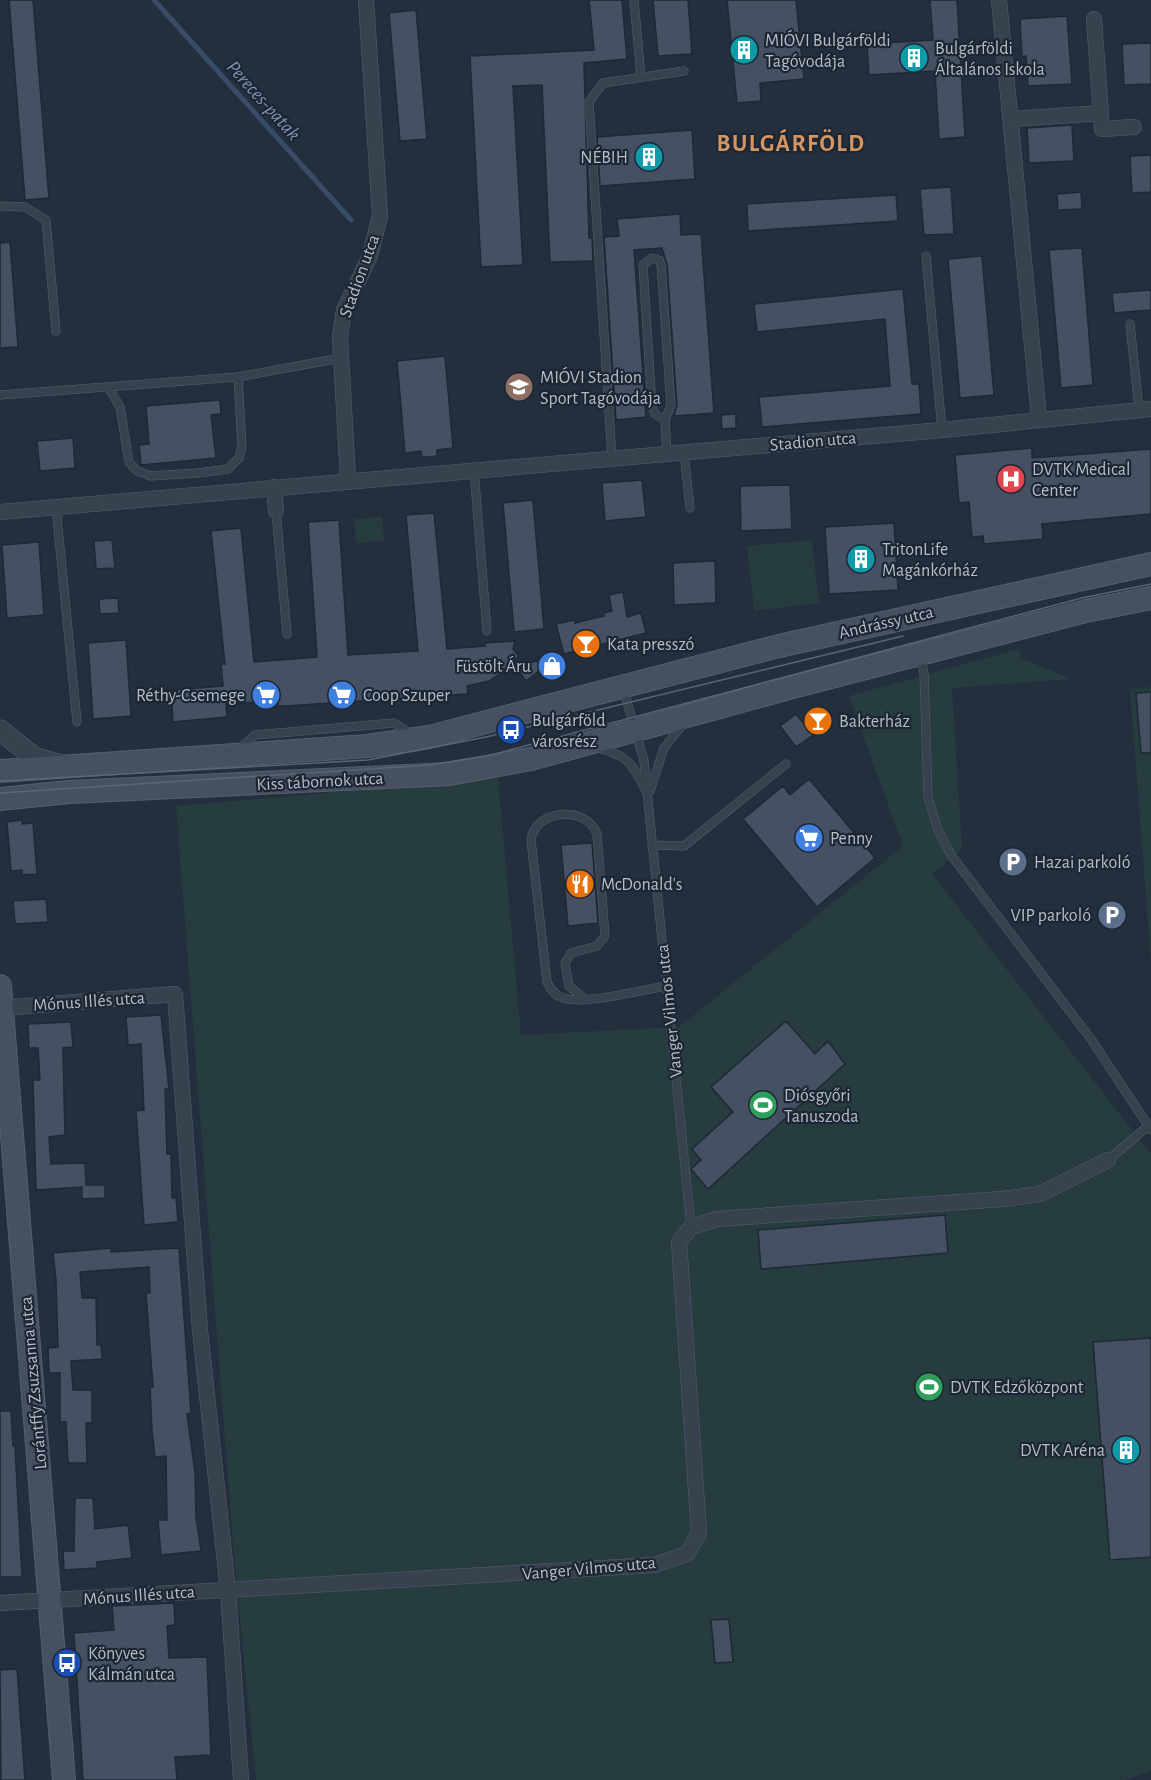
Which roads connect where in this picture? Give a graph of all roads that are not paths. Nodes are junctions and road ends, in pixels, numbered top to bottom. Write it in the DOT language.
graph roads {
  1 [pos="366,0"];
  2 [pos="634,0"];
  3 [pos="999,0"];
  4 [pos="1094,19"];
  5 [pos="684,70"];
  6 [pos="641,77"];
  7 [pos="1101,113"];
  8 [pos="1011,119"];
  9 [pos="1134,127"];
  10 [pos="0,206"];
  11 [pos="926,256"];
  12 [pos="1130,324"];
  13 [pos="56,331"];
  14 [pos="341,358"];
  15 [pos="238,376"];
  16 [pos="108,387"];
  17 [pos="0,396"];
  18 [pos="1145,409"];
  19 [pos="1040,418"];
  20 [pos="665,420"];
  21 [pos="942,430"];
  22 [pos="684,452"];
  23 [pos="667,453"];
  24 [pos="612,458"];
  25 [pos="474,470"];
  26 [pos="348,480"];
  27 [pos="274,487"];
  28 [pos="56,505"];
  29 [pos="690,508"];
  30 [pos="276,511"];
  31 [pos="0,512"];
  32 [pos="1151,564"];
  33 [pos="1151,598"];
  34 [pos="487,631"];
  35 [pos="287,634"];
  36 [pos="920,655"];
  37 [pos="623,686"];
  38 [pos="690,715"];
  39 [pos="77,723"];
  40 [pos="0,730"];
  41 [pos="636,730"];
  42 [pos="585,745"];
  43 [pos="786,764"];
  44 [pos="67,766"];
  45 [pos="0,771"];
  46 [pos="648,795"];
  47 [pos="0,799"];
  48 [pos="652,845"];
  49 [pos="666,986"];
  50 [pos="1,997"];
  51 [pos="586,1000"];
  52 [pos="1150,1128"];
  53 [pos="1108,1160"];
  54 [pos="691,1227"];
  55 [pos="228,1590"];
  56 [pos="51,1601"];
  57 [pos="0,1603"];
  58 [pos="64,1780"];
  59 [pos="241,1780"];
  1 -- 14 [label="street, Stadion utca"];
  2 -- 6 [label="lane"];
  3 -- 8 [label="street"];
  4 -- 7 [label="street"];
  5 -- 6 [label="lane"];
  6 -- 24 [label="lane"];
  7 -- 8 [label="street"];
  7 -- 9 [label="street"];
  8 -- 19 [label="street"];
  10 -- 13 [label="lane"];
  11 -- 21 [label="lane"];
  12 -- 18 [label="lane, Stadion utca"];
  14 -- 15 [label="lane"];
  14 -- 26 [label="street, Stadion utca"];
  15 -- 16 [label="lane"];
  15 -- 16 [label="lane"];
  16 -- 17 [label="lane"];
  18 -- 19 [label="street, Stadion utca"];
  19 -- 21 [label="street, Stadion utca"];
  20 -- 20 [label="lane"];
  20 -- 23 [label="lane"];
  21 -- 22 [label="street, Stadion utca"];
  22 -- 23 [label="street, Stadion utca"];
  22 -- 29 [label="lane"];
  23 -- 24 [label="street, Stadion utca"];
  24 -- 25 [label="street, Stadion utca"];
  25 -- 26 [label="street, Stadion utca"];
  25 -- 34 [label="lane"];
  26 -- 27 [label="street, Stadion utca"];
  27 -- 28 [label="street, Stadion utca"];
  27 -- 30 [label="street"];
  28 -- 31 [label="street, Stadion utca"];
  28 -- 39 [label="lane"];
  30 -- 35 [label="lane"];
  32 -- 37 [label="main road, Andrássy utca"];
  33 -- 36 [label="main road"];
  36 -- 38 [label="main road"];
  36 -- 52 [label="lane"];
  37 -- 41 [label="lane, Vanger Vilmos utca"];
  37 -- 44 [label="main road, Kiss tábornok utca"];
  38 -- 41 [label="main road"];
  38 -- 46 [label="lane"];
  40 -- 44 [label="street"];
  41 -- 42 [label="main road, Kiss tábornok utca"];
  41 -- 46 [label="lane, Vanger Vilmos utca"];
  42 -- 46 [label="lane"];
  42 -- 47 [label="main road, Kiss tábornok utca"];
  43 -- 48 [label="lane"];
  44 -- 45 [label="main road, Kiss tábornok utca"];
  46 -- 48 [label="lane, Vanger Vilmos utca"];
  48 -- 49 [label="lane, Vanger Vilmos utca"];
  49 -- 51 [label="lane"];
  49 -- 54 [label="lane, Vanger Vilmos utca"];
  50 -- 55 [label="street, Mónus Illés utca"];
  50 -- 56 [label="main road, Lorántffy Zsuzsanna utca"];
  51 -- 51 [label="lane"];
  52 -- 53 [label="lane"];
  53 -- 54 [label="street"];
  54 -- 55 [label="street, Vanger Vilmos utca"];
  55 -- 56 [label="street, Mónus Illés utca"];
  55 -- 59 [label="street"];
  56 -- 57 [label="street"];
  56 -- 58 [label="main road, Lorántffy Zsuzsanna utca"];
}
